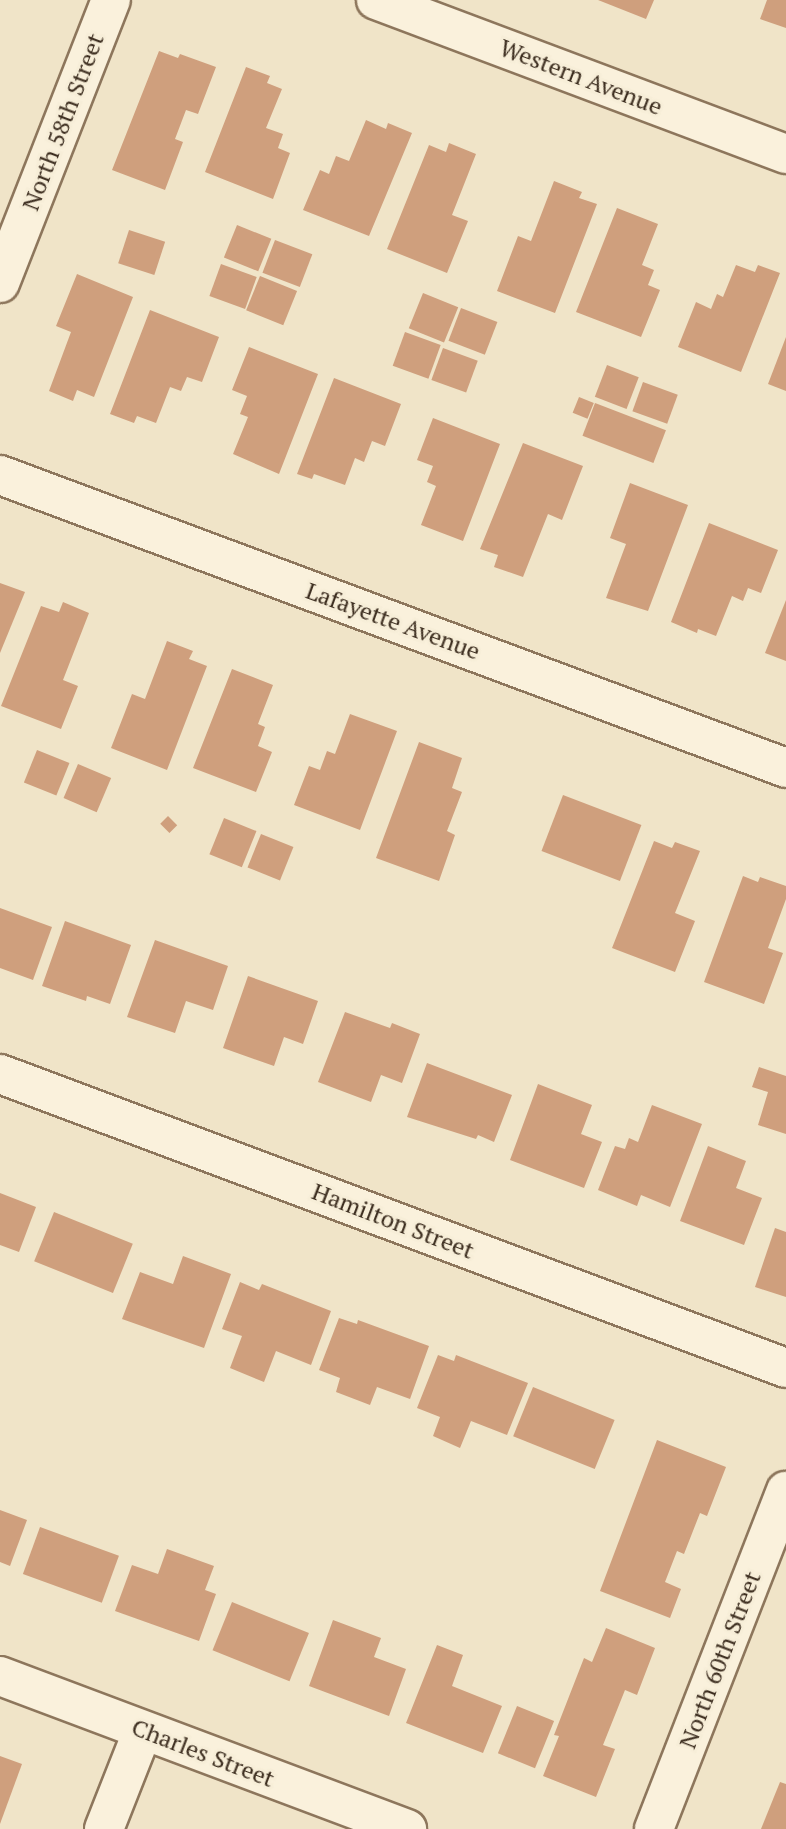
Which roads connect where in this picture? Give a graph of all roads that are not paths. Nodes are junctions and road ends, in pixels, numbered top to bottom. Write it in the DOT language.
graph roads {
  1 [pos="111,0"];
  2 [pos="376,0"];
  3 [pos="451,13"];
  4 [pos="786,154"];
  5 [pos="0,283"];
  6 [pos="0,475"];
  7 [pos="786,768"];
  8 [pos="0,1074"];
  9 [pos="786,1368"];
  10 [pos="786,1491"];
  11 [pos="0,1676"];
  12 [pos="143,1730"];
  13 [pos="104,1829"];
  14 [pos="407,1829"];
  15 [pos="654,1829"];
  1 -- 5 [label="street, North 58th Street"];
  2 -- 3 [label="street, Western Avenue"];
  3 -- 4 [label="street, Western Avenue"];
  6 -- 7 [label="street, Lafayette Avenue"];
  8 -- 9 [label="street, Hamilton Street"];
  10 -- 15 [label="street, North 60th Street"];
  11 -- 12 [label="street, Charles Street"];
  12 -- 13 [label="street"];
  12 -- 14 [label="street, Charles Street"];
}
